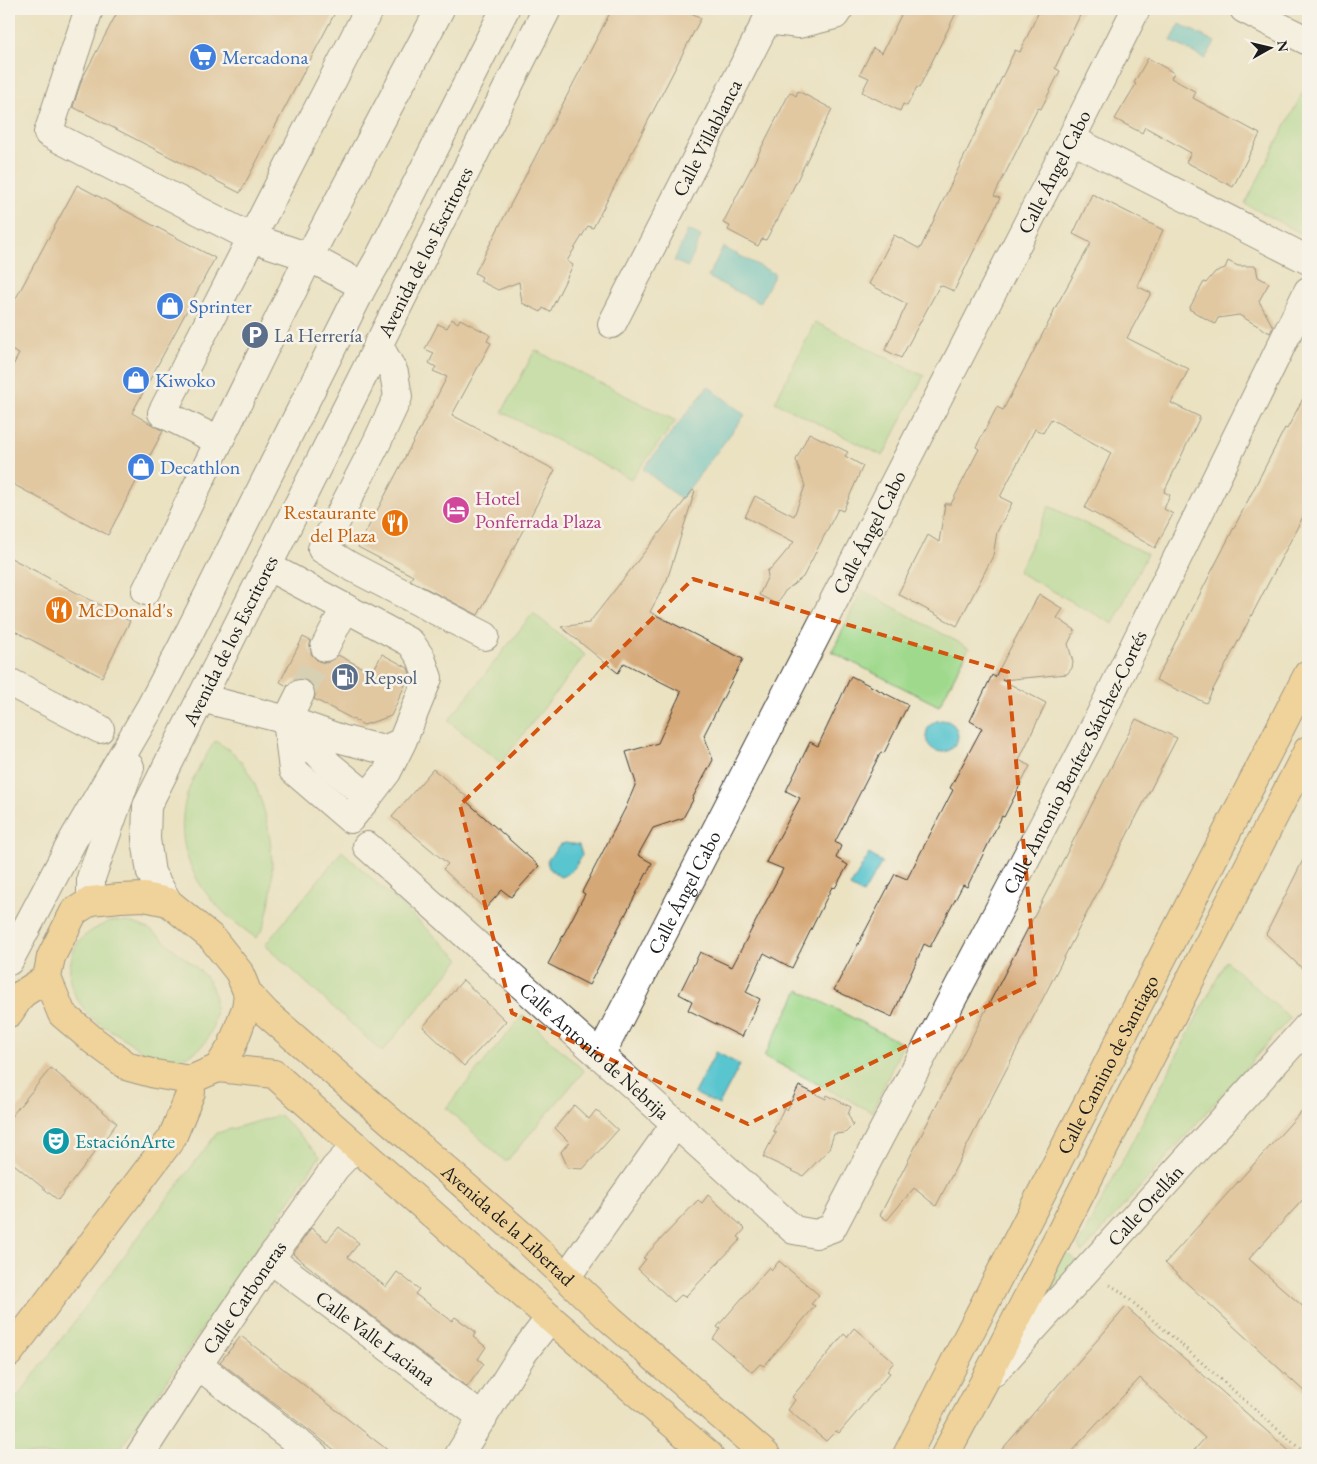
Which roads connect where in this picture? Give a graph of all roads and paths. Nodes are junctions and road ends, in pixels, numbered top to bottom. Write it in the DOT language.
graph roads {
  1 [pos="88,9"];
  2 [pos="369,9"];
  3 [pos="440,9"];
  4 [pos="505,9"];
  5 [pos="547,9"];
  6 [pos="839,9"];
  7 [pos="1136,9"];
  8 [pos="1244,9"];
  9 [pos="1308,41"];
  10 [pos="1071,139"];
  11 [pos="252,238"];
  12 [pos="309,258"];
  13 [pos="1308,260"];
  14 [pos="363,286"];
  15 [pos="1308,291"];
  16 [pos="612,324"];
  17 [pos="378,344"];
  18 [pos="219,441"];
  19 [pos="267,566"];
  20 [pos="146,591"];
  21 [pos="345,608"];
  22 [pos="485,636"];
  23 [pos="325,646"];
  24 [pos="1308,674"];
  25 [pos="9,682"];
  26 [pos="300,694"];
  27 [pos="201,698"];
  28 [pos="151,706"];
  29 [pos="287,720"];
  30 [pos="100,729"];
  31 [pos="402,742"];
  32 [pos="1308,750"];
  33 [pos="367,846"];
  34 [pos="91,901"];
  35 [pos="168,902"];
  36 [pos="9,961"];
  37 [pos="47,978"];
  38 [pos="248,994"];
  39 [pos="9,1013"];
  40 [pos="1308,1026"];
  41 [pos="600,1056"];
  42 [pos="218,1068"];
  43 [pos="190,1080"];
  44 [pos="676,1124"];
  45 [pos="356,1146"];
  46 [pos="832,1228"];
  47 [pos="270,1259"];
  48 [pos="1086,1270"];
  49 [pos="566,1276"];
  50 [pos="550,1318"];
  51 [pos="9,1354"];
  52 [pos="198,1365"];
  53 [pos="982,1384"];
  54 [pos="483,1418"];
  55 [pos="140,1455"];
  56 [pos="314,1455"];
  57 [pos="459,1455"];
  58 [pos="709,1455"];
  59 [pos="766,1455"];
  60 [pos="906,1455"];
  61 [pos="945,1455"];
  62 [pos="1307,1455"];
  1 -- 11 [label="street"];
  2 -- 11 [label="street"];
  3 -- 12 [label="street"];
  4 -- 14 [label="street, Avenida de los Escritores"];
  5 -- 17 [label="street, Avenida de los Escritores"];
  6 -- 16 [label="street, Calle Villablanca"];
  7 -- 10 [label="street, Calle Ángel Cabo"];
  8 -- 9 [label="street"];
  10 -- 13 [label="street"];
  10 -- 41 [label="street, Calle Ángel Cabo"];
  11 -- 12 [label="street"];
  11 -- 18 [label="street"];
  12 -- 14 [label="street"];
  12 -- 18 [label="street"];
  14 -- 28 [label="street, Avenida de los Escritores"];
  15 -- 46 [label="street, Calle Antonio Benítez Sánchez-Cortés"];
  17 -- 19 [label="street, Avenida de los Escritores"];
  17 -- 22 [label="street"];
  18 -- 20 [label="street"];
  19 -- 21 [label="street"];
  19 -- 27 [label="street, Avenida de los Escritores"];
  21 -- 23 [label="street"];
  21 -- 31 [label="street"];
  24 -- 60 [label="main road, Calle Camino de Santiago"];
  25 -- 30 [label="street"];
  26 -- 29 [label="street"];
  27 -- 29 [label="street"];
  27 -- 35 [label="street, Avenida de los Escritores"];
  28 -- 34 [label="street, Avenida de los Escritores"];
  28 -- 36 [label="street, Avenida de los Escritores"];
  29 -- 31 [label="street"];
  29 -- 31 [label="street"];
  32 -- 53 [label="main road, Calle Camino de Santiago"];
  33 -- 41 [label="street, Calle Antonio de Nebrija"];
  34 -- 35 [label="main road"];
  34 -- 37 [label="main road"];
  35 -- 38 [label="main road"];
  37 -- 39 [label="main road"];
  37 -- 43 [label="main road"];
  38 -- 42 [label="main road"];
  38 -- 49 [label="main road, Avenida de la Libertad"];
  40 -- 48 [label="street, Calle Orellán"];
  41 -- 44 [label="street, Calle Antonio de Nebrija"];
  42 -- 43 [label="main road"];
  42 -- 45 [label="main road, Avenida de la Libertad"];
  43 -- 51 [label="main road"];
  44 -- 46 [label="street, Calle Antonio de Nebrija"];
  44 -- 49 [label="street"];
  45 -- 47 [label="street, Calle Carboneras"];
  45 -- 50 [label="main road, Avenida de la Libertad"];
  47 -- 52 [label="street, Calle Carboneras"];
  47 -- 54 [label="street, Calle Valle Laciana"];
  48 -- 53 [label="street, Calle Orellán"];
  48 -- 62 [label="path"];
  49 -- 59 [label="main road, Avenida de la Libertad"];
  50 -- 54 [label="street"];
  50 -- 58 [label="main road, Avenida de la Libertad"];
  52 -- 55 [label="street, Calle Carboneras"];
  52 -- 56 [label="street"];
  53 -- 61 [label="main road, Calle Camino de Santiago"];
  54 -- 57 [label="street"];
}
